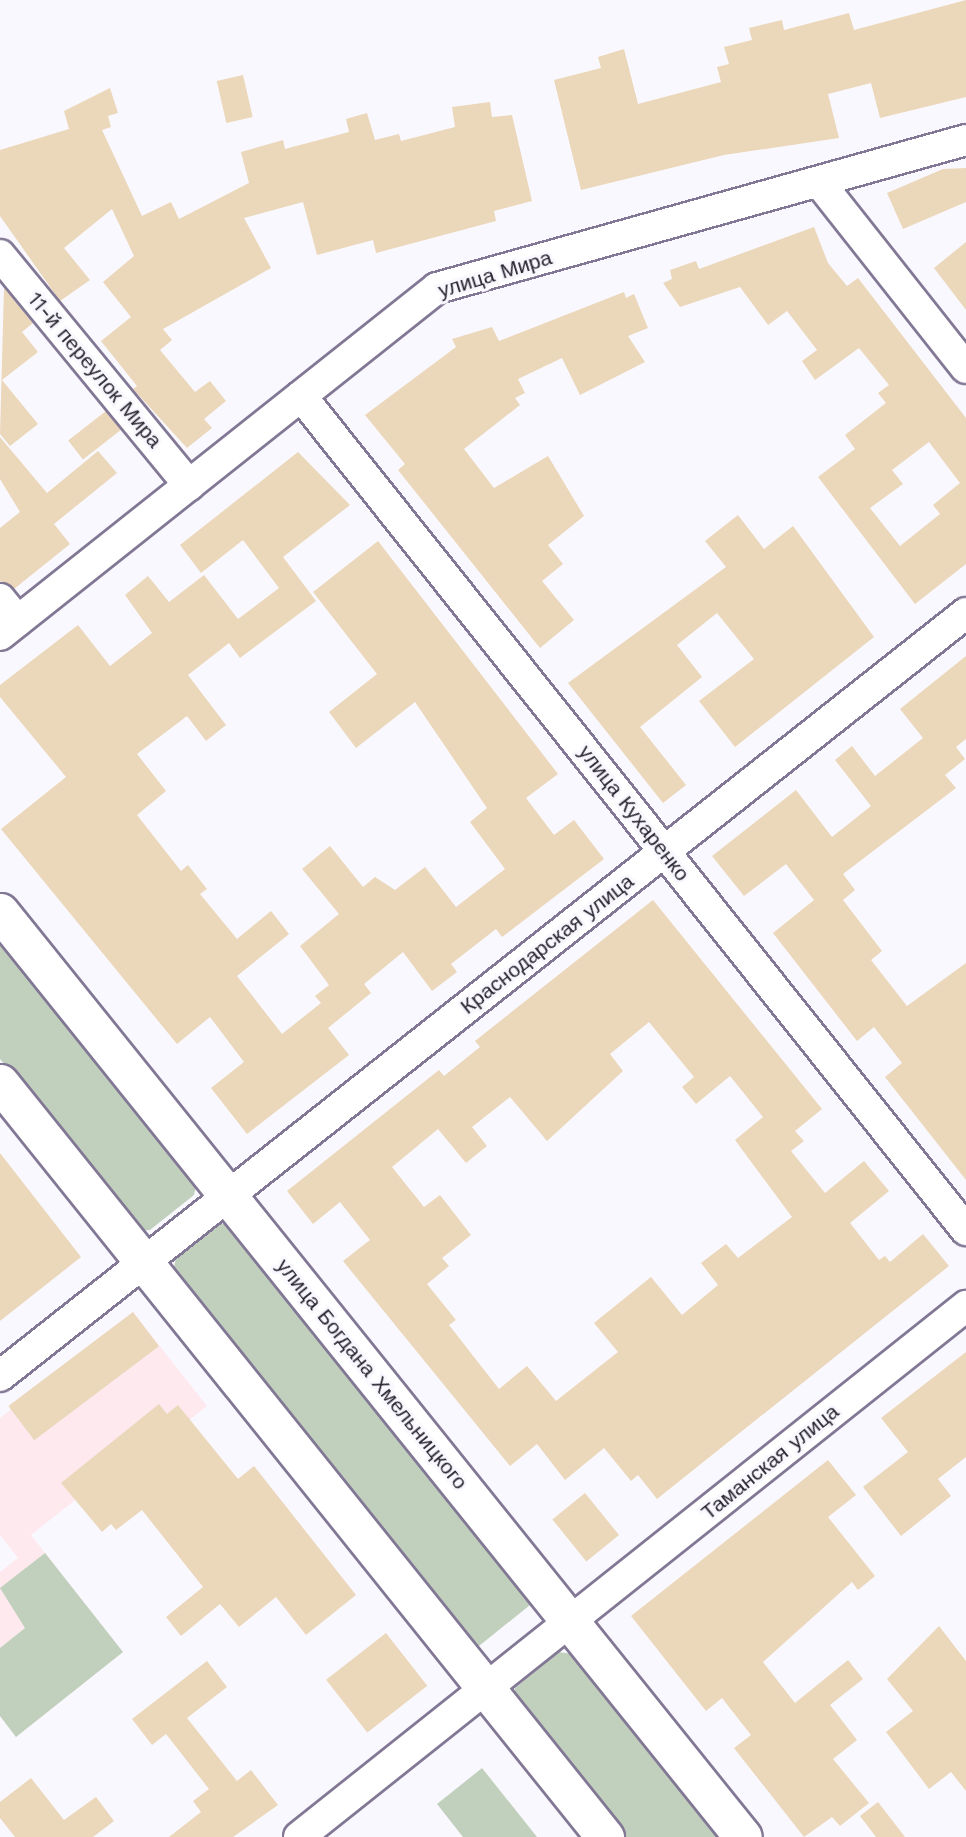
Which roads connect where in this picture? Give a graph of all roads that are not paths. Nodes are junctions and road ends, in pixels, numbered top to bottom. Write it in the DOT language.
graph roads {
  1 [pos="966,140"];
  2 [pos="819,182"];
  3 [pos="0,255"];
  4 [pos="966,368"];
  5 [pos="301,396"];
  6 [pos="190,485"];
  7 [pos="966,613"];
  8 [pos="6,618"];
  9 [pos="664,852"];
  10 [pos="0,912"];
  11 [pos="0,1083"];
  12 [pos="227,1196"];
  13 [pos="966,1230"];
  14 [pos="144,1262"];
  15 [pos="966,1306"];
  16 [pos="0,1376"];
  17 [pos="573,1619"];
  18 [pos="486,1689"];
  19 [pos="299,1837"];
  20 [pos="605,1837"];
  21 [pos="743,1837"];
  1 -- 2 [label="street, улица Мира"];
  2 -- 4 [label="street"];
  2 -- 5 [label="street, улица Мира"];
  3 -- 6 [label="street, 11-й переулок Мира"];
  5 -- 6 [label="street, улица Мира"];
  5 -- 9 [label="street, улица Кухаренко"];
  6 -- 8 [label="street, улица Мира"];
  7 -- 9 [label="street, Краснодарская улица"];
  9 -- 12 [label="street, Краснодарская улица"];
  9 -- 13 [label="street, улица Кухаренко"];
  10 -- 12 [label="main road, улица Богдана Хмельницкого"];
  11 -- 14 [label="main road"];
  12 -- 14 [label="street, Краснодарская улица"];
  12 -- 17 [label="main road, улица Богдана Хмельницкого"];
  14 -- 16 [label="street"];
  14 -- 18 [label="main road"];
  15 -- 17 [label="street, Таманская улица"];
  17 -- 18 [label="street, Таманская улица"];
  17 -- 21 [label="main road, улица Богдана Хмельницкого"];
  18 -- 19 [label="street"];
  18 -- 20 [label="main road"];
}
